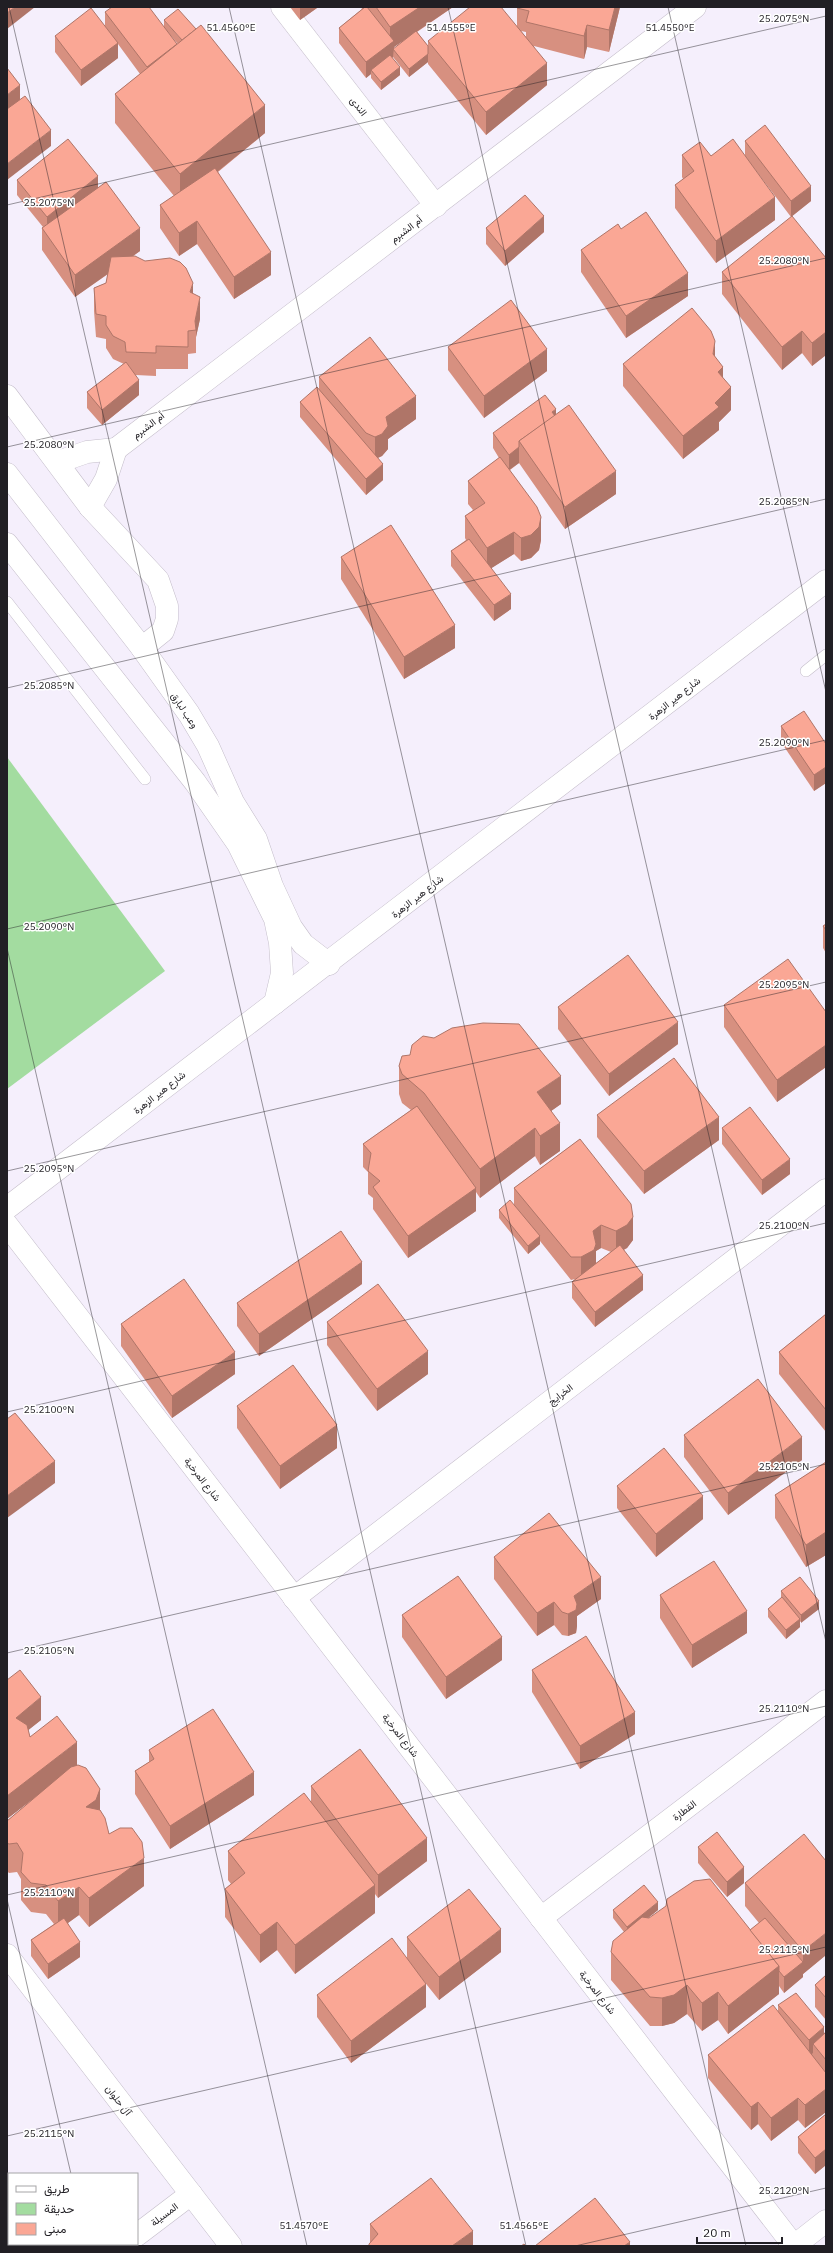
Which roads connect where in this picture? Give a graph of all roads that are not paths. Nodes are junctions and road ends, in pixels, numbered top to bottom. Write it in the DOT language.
graph roads {
  1 [pos="282,7"];
  2 [pos="695,7"];
  3 [pos="436,206"];
  4 [pos="7,396"];
  5 [pos="116,449"];
  6 [pos="58,462"];
  7 [pos="7,474"];
  8 [pos="90,507"];
  9 [pos="7,544"];
  10 [pos="826,581"];
  11 [pos="7,602"];
  12 [pos="142,648"];
  13 [pos="826,655"];
  14 [pos="806,671"];
  15 [pos="145,779"];
  16 [pos="329,964"];
  17 [pos="275,1003"];
  18 [pos="826,1190"];
  19 [pos="7,1208"];
  20 [pos="7,1225"];
  21 [pos="294,1598"];
  22 [pos="826,1702"];
  23 [pos="541,1918"];
  24 [pos="7,1955"];
  25 [pos="191,2194"];
  26 [pos="826,2221"];
  27 [pos="138,2234"];
  28 [pos="231,2246"];
  29 [pos="794,2246"];
  1 -- 3 [label="street, الندى"];
  2 -- 3 [label="street, أم الشبرم"];
  3 -- 5 [label="street, أم الشبرم"];
  4 -- 6 [label="street"];
  5 -- 6 [label="street"];
  5 -- 8 [label="street"];
  6 -- 8 [label="street"];
  7 -- 12 [label="street, وعب لبارق"];
  8 -- 12 [label="street"];
  9 -- 17 [label="street"];
  10 -- 16 [label="street, شارع هير الزهرة"];
  11 -- 15 [label="lane"];
  12 -- 16 [label="street, وعب لبارق"];
  13 -- 14 [label="lane"];
  16 -- 17 [label="street, شارع هير الزهرة"];
  17 -- 19 [label="street, شارع هير الزهرة"];
  18 -- 21 [label="street, الخرايج"];
  20 -- 21 [label="street, شارع المرخية"];
  21 -- 23 [label="street, شارع المرخية"];
  22 -- 23 [label="street, القطارة"];
  23 -- 29 [label="street, شارع المرخية"];
  24 -- 25 [label="street, آل حلوان"];
  25 -- 27 [label="street, المسيلة"];
  25 -- 28 [label="street, آل حلوان"];
  26 -- 29 [label="street"];
}
